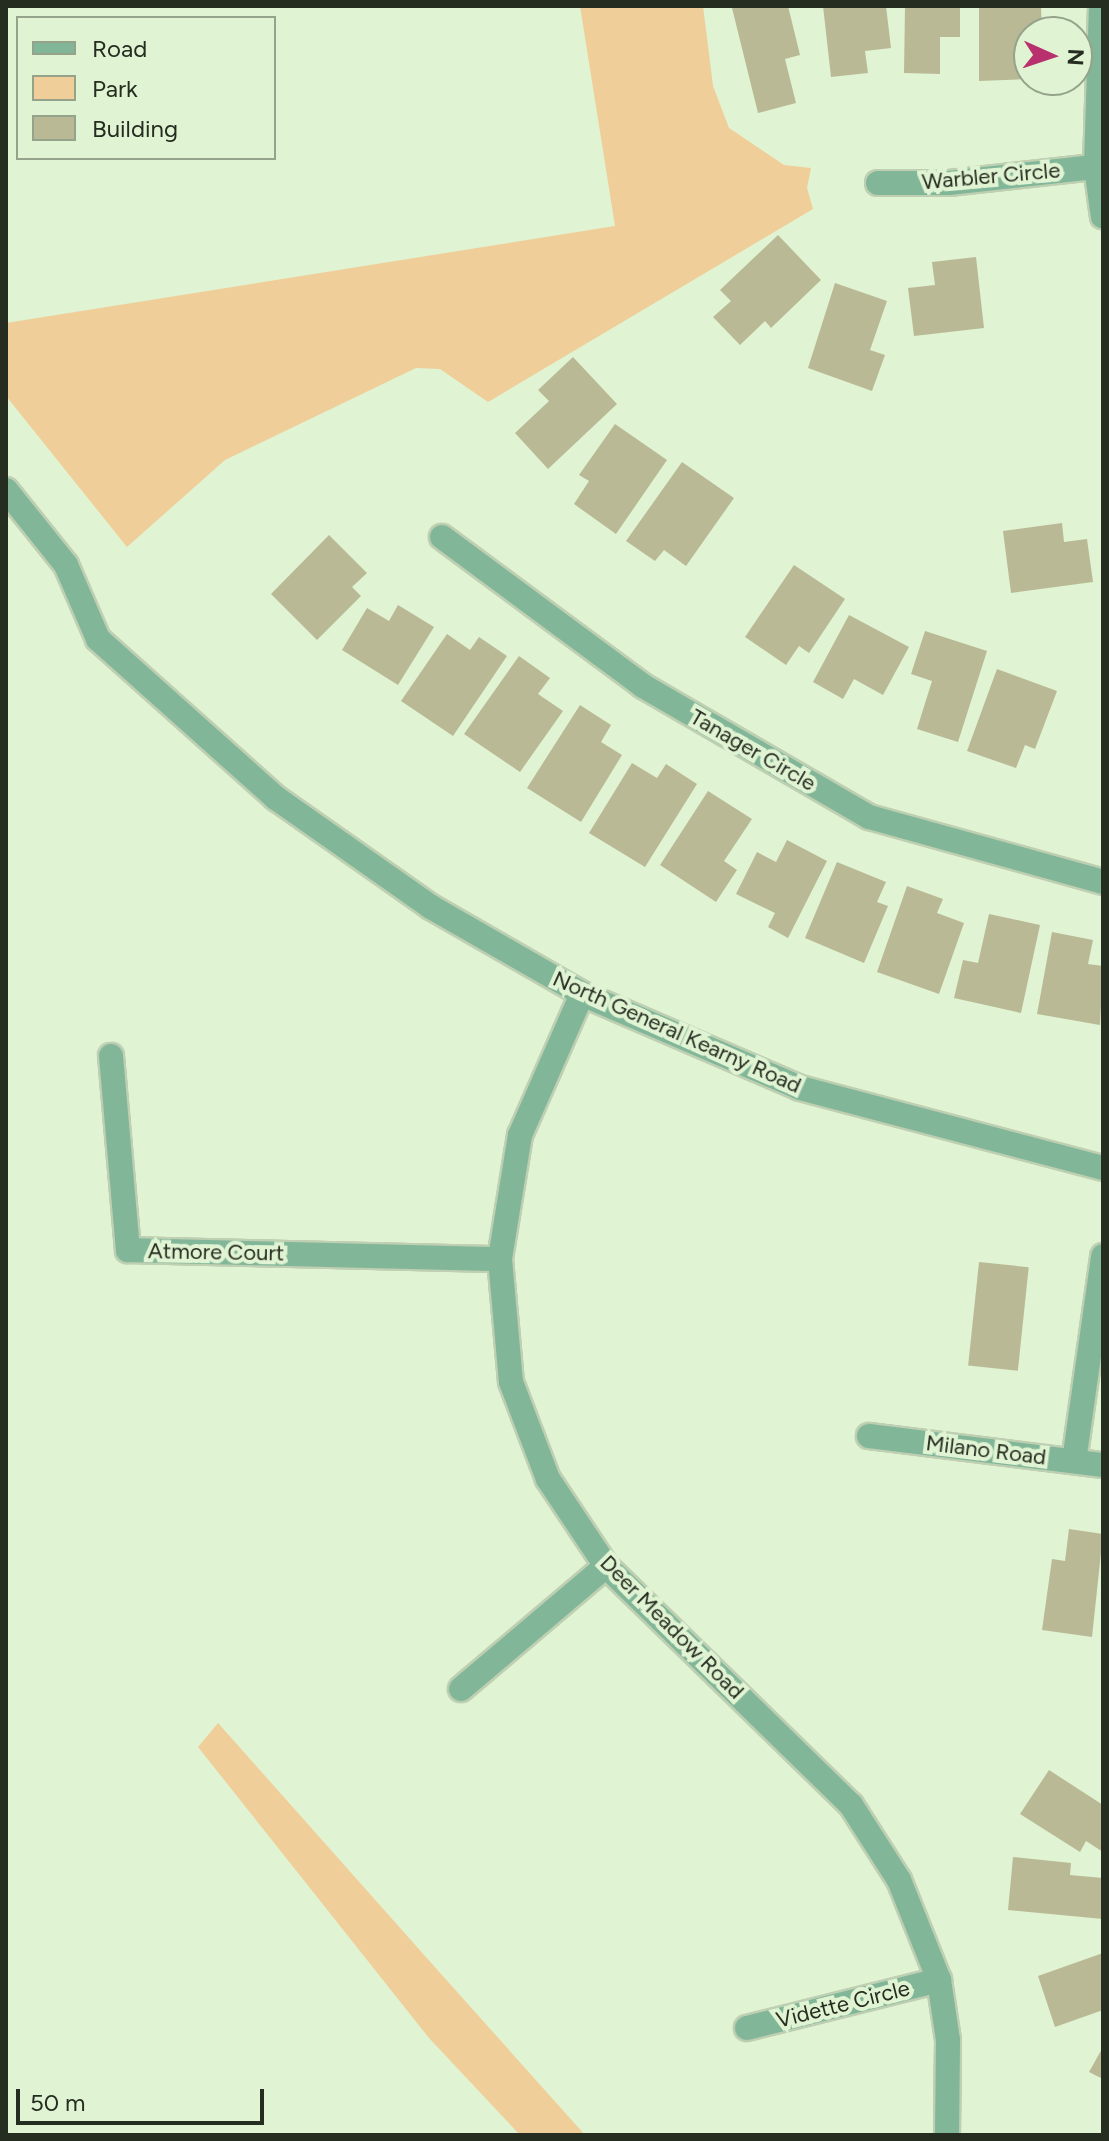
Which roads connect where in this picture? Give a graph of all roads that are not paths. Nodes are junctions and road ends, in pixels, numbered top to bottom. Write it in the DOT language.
graph roads {
  1 [pos="1101,6"];
  2 [pos="1099,166"];
  3 [pos="878,183"];
  4 [pos="1103,217"];
  5 [pos="6,490"];
  6 [pos="442,537"];
  7 [pos="1103,882"];
  8 [pos="582,994"];
  9 [pos="111,1056"];
  10 [pos="1103,1168"];
  11 [pos="1103,1256"];
  12 [pos="500,1259"];
  13 [pos="869,1436"];
  14 [pos="1074,1461"];
  15 [pos="1103,1465"];
  16 [pos="606,1566"];
  17 [pos="461,1689"];
  18 [pos="939,1980"];
  19 [pos="747,2028"];
  20 [pos="947,2135"];
  1 -- 2 [label="street"];
  2 -- 3 [label="street, Warbler Circle"];
  2 -- 4 [label="street"];
  5 -- 8 [label="street, North General Kearny Road"];
  6 -- 7 [label="street, Tanager Circle"];
  8 -- 10 [label="street, North General Kearny Road"];
  8 -- 12 [label="street, Deer Meadow Road"];
  9 -- 12 [label="street, Atmore Court"];
  11 -- 14 [label="street"];
  12 -- 16 [label="street, Deer Meadow Road"];
  13 -- 14 [label="street, Milano Road"];
  14 -- 15 [label="street, Milano Road"];
  16 -- 17 [label="street"];
  16 -- 18 [label="street, Deer Meadow Road"];
  18 -- 19 [label="street, Vidette Circle"];
  18 -- 20 [label="street, Deer Meadow Road"];
}
